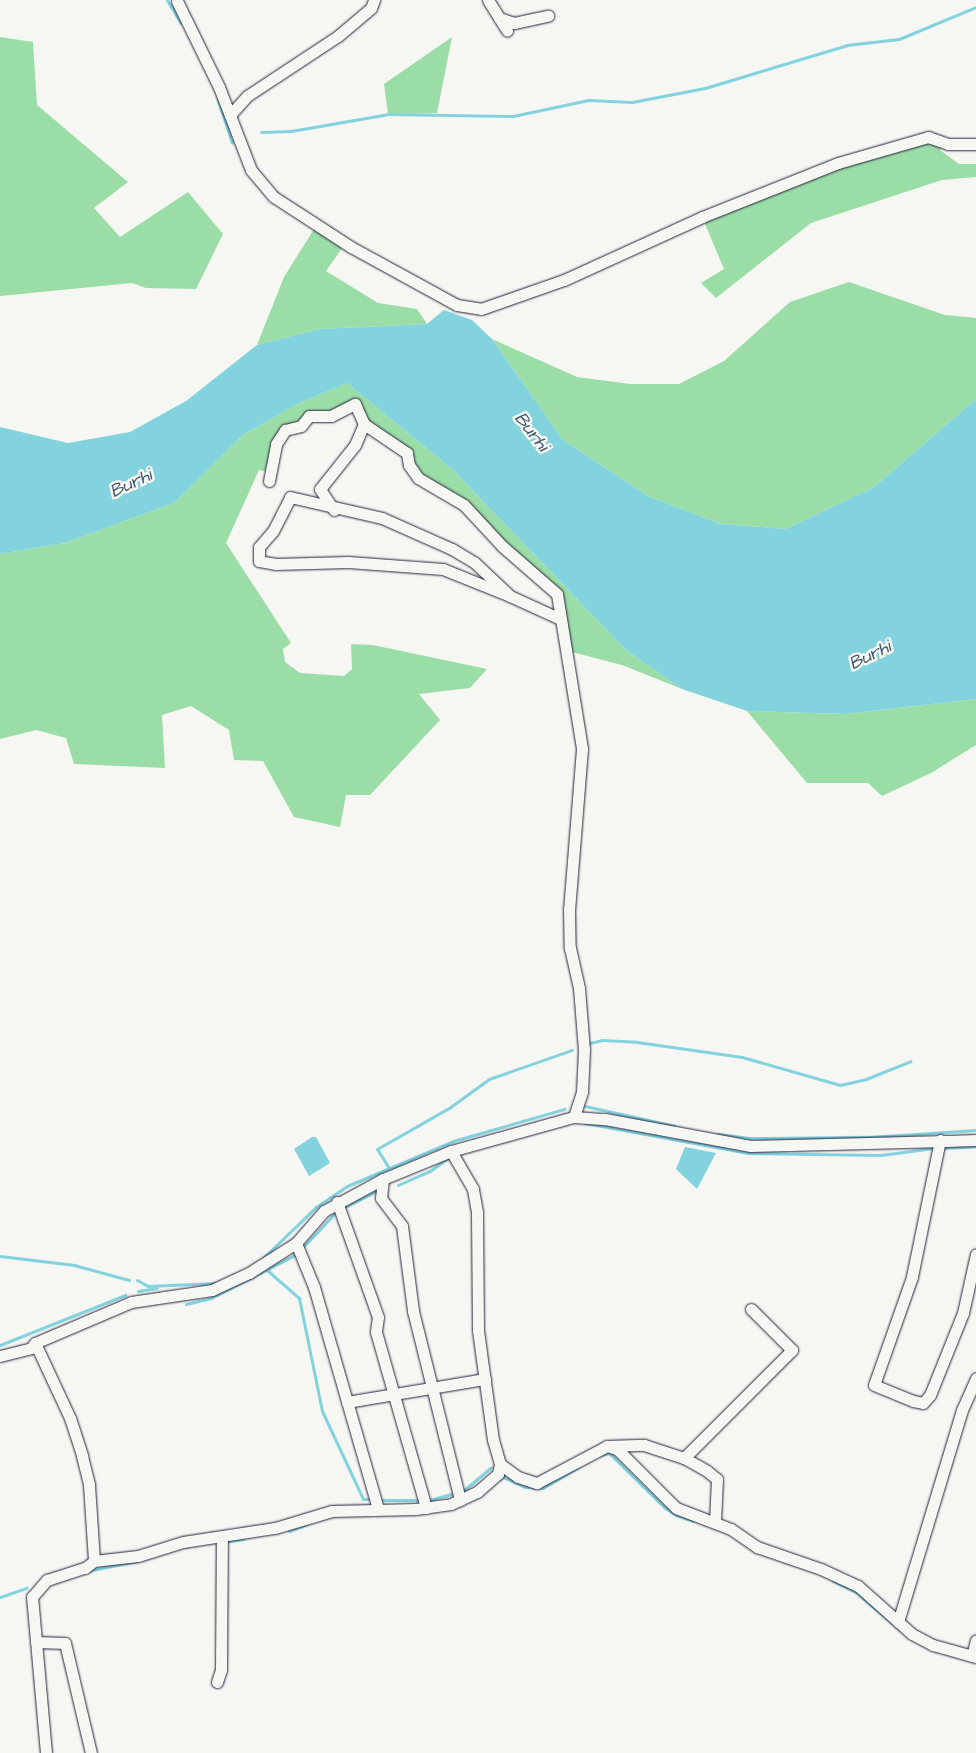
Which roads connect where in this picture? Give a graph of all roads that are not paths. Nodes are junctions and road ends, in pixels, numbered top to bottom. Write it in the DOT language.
graph roads {
  1 [pos="178,0"];
  2 [pos="374,0"];
  3 [pos="488,0"];
  4 [pos="548,16"];
  5 [pos="499,18"];
  6 [pos="507,31"];
  7 [pos="230,114"];
  8 [pos="976,144"];
  9 [pos="364,424"];
  10 [pos="269,481"];
  11 [pos="334,510"];
  12 [pos="510,596"];
  13 [pos="558,618"];
  14 [pos="574,1117"];
  15 [pos="940,1140"];
  16 [pos="976,1140"];
  17 [pos="451,1151"];
  18 [pos="383,1179"];
  19 [pos="337,1202"];
  20 [pos="296,1243"];
  21 [pos="976,1254"];
  22 [pos="973,1281"];
  23 [pos="751,1308"];
  24 [pos="35,1343"];
  25 [pos="0,1356"];
  26 [pos="976,1378"];
  27 [pos="485,1379"];
  28 [pos="434,1386"];
  29 [pos="392,1394"];
  30 [pos="347,1402"];
  31 [pos="607,1446"];
  32 [pos="684,1458"];
  33 [pos="500,1464"];
  34 [pos="460,1500"];
  35 [pos="426,1508"];
  36 [pos="378,1510"];
  37 [pos="716,1522"];
  38 [pos="222,1537"];
  39 [pos="94,1561"];
  40 [pos="898,1622"];
  41 [pos="976,1640"];
  42 [pos="36,1642"];
  43 [pos="974,1656"];
  44 [pos="217,1682"];
  45 [pos="46,1753"];
  46 [pos="91,1753"];
  1 -- 7 [label="street"];
  2 -- 7 [label="street"];
  3 -- 5 [label="street"];
  4 -- 5 [label="street"];
  5 -- 6 [label="street"];
  7 -- 8 [label="street"];
  9 -- 10 [label="street"];
  9 -- 11 [label="street"];
  9 -- 13 [label="street"];
  11 -- 12 [label="street"];
  11 -- 12 [label="street"];
  12 -- 13 [label="street"];
  13 -- 14 [label="street"];
  14 -- 15 [label="street"];
  14 -- 17 [label="street"];
  15 -- 16 [label="street"];
  15 -- 22 [label="street"];
  17 -- 18 [label="street"];
  17 -- 27 [label="street"];
  18 -- 19 [label="street"];
  18 -- 28 [label="street"];
  19 -- 20 [label="street"];
  19 -- 29 [label="street"];
  20 -- 24 [label="street"];
  20 -- 30 [label="street"];
  21 -- 22 [label="street"];
  23 -- 32 [label="street"];
  24 -- 25 [label="street"];
  24 -- 39 [label="street"];
  26 -- 40 [label="street"];
  27 -- 28 [label="street"];
  27 -- 33 [label="street"];
  28 -- 29 [label="street"];
  28 -- 34 [label="street"];
  29 -- 30 [label="street"];
  29 -- 35 [label="street"];
  30 -- 36 [label="street"];
  31 -- 32 [label="street"];
  31 -- 33 [label="street"];
  31 -- 37 [label="street"];
  32 -- 37 [label="street"];
  33 -- 34 [label="street"];
  34 -- 35 [label="street"];
  35 -- 36 [label="street"];
  36 -- 38 [label="street"];
  37 -- 40 [label="street"];
  38 -- 39 [label="street"];
  38 -- 44 [label="street"];
  39 -- 42 [label="street"];
  40 -- 43 [label="street"];
  41 -- 43 [label="street"];
  42 -- 45 [label="street"];
  42 -- 46 [label="street"];
}
